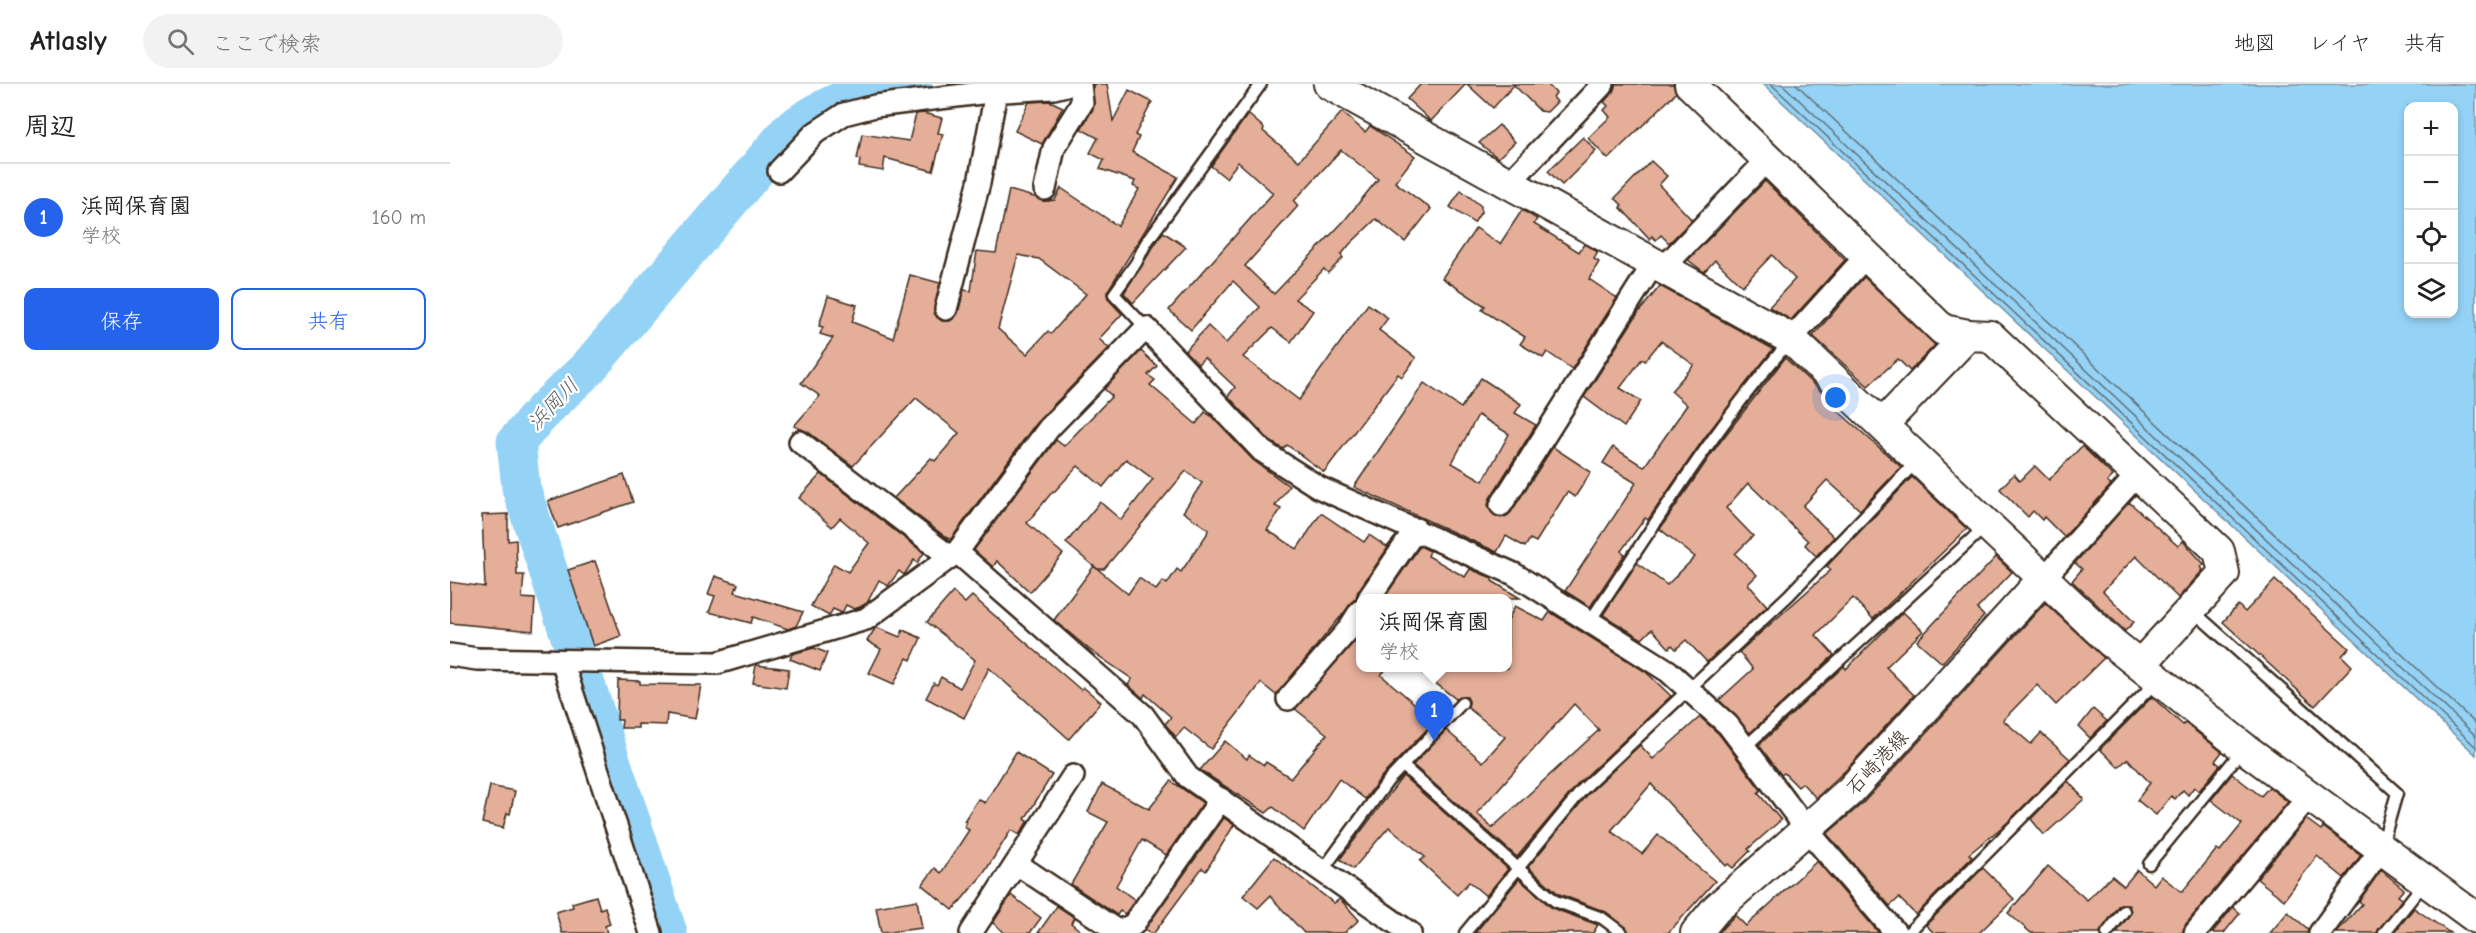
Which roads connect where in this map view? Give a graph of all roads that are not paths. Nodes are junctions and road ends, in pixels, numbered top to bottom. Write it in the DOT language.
graph roads {
  1 [pos="1070,84"];
  2 [pos="1080,84"];
  3 [pos="1261,84"];
  4 [pos="1603,84"];
  5 [pos="1690,84"];
  6 [pos="1346,88"];
  7 [pos="996,92"];
  8 [pos="1768,159"];
  9 [pos="779,171"];
  10 [pos="1509,183"];
  11 [pos="1045,189"];
  12 [pos="1868,255"];
  13 [pos="1659,266"];
  14 [pos="946,309"];
  15 [pos="1146,328"];
  16 [pos="1968,334"];
  17 [pos="1791,339"];
  18 [pos="1883,424"];
  19 [pos="800,442"];
  20 [pos="1919,458"];
  21 [pos="2138,474"];
  22 [pos="1501,505"];
  23 [pos="1988,524"];
  24 [pos="1416,529"];
  25 [pos="954,555"];
  26 [pos="2045,577"];
  27 [pos="1372,594"];
  28 [pos="2192,609"];
  29 [pos="1356,617"];
  30 [pos="1590,621"];
  31 [pos="450,655"];
  32 [pos="573,661"];
  33 [pos="2149,672"];
  34 [pos="1688,690"];
  35 [pos="1288,699"];
  36 [pos="1462,703"];
  37 [pos="1745,747"];
  38 [pos="2244,748"];
  39 [pos="1403,766"];
  40 [pos="1073,776"];
  41 [pos="2309,796"];
  42 [pos="1221,799"];
  43 [pos="1808,831"];
  44 [pos="2381,849"];
  45 [pos="1017,864"];
  46 [pos="2149,864"];
  47 [pos="1518,868"];
  48 [pos="1322,871"];
  49 [pos="2425,881"];
  50 [pos="2124,911"];
  51 [pos="2476,918"];
  52 [pos="1115,931"];
  53 [pos="651,933"];
  54 [pos="971,933"];
  55 [pos="1410,933"];
  56 [pos="1465,933"];
  57 [pos="1622,933"];
  58 [pos="1696,933"];
  59 [pos="1896,933"];
  60 [pos="1908,933"];
  61 [pos="2108,933"];
  62 [pos="2195,933"];
  63 [pos="2320,933"];
  64 [pos="2384,933"];
  1 -- 7 [label="street"];
  2 -- 11 [label="street"];
  3 -- 15 [label="lane"];
  4 -- 10 [label="street"];
  5 -- 8 [label="street"];
  6 -- 10 [label="street"];
  7 -- 9 [label="street"];
  7 -- 14 [label="street"];
  8 -- 12 [label="street"];
  8 -- 13 [label="street"];
  10 -- 13 [label="street"];
  12 -- 16 [label="street"];
  12 -- 17 [label="street"];
  13 -- 17 [label="street"];
  13 -- 22 [label="street"];
  15 -- 24 [label="street"];
  15 -- 25 [label="street"];
  16 -- 18 [label="street"];
  16 -- 21 [label="street"];
  17 -- 18 [label="street"];
  17 -- 30 [label="lane"];
  18 -- 20 [label="street"];
  19 -- 25 [label="street"];
  20 -- 23 [label="street"];
  20 -- 34 [label="lane"];
  21 -- 26 [label="street"];
  21 -- 28 [label="street"];
  23 -- 26 [label="street"];
  23 -- 37 [label="lane"];
  24 -- 27 [label="street"];
  24 -- 30 [label="street"];
  25 -- 32 [label="street"];
  25 -- 42 [label="street"];
  26 -- 33 [label="street"];
  26 -- 43 [label="street, 石崎港線"];
  28 -- 33 [label="street"];
  28 -- 44 [label="lane"];
  29 -- 35 [label="street"];
  30 -- 34 [label="street"];
  31 -- 32 [label="street"];
  32 -- 53 [label="street"];
  33 -- 38 [label="street"];
  33 -- 60 [label="lane"];
  34 -- 37 [label="street"];
  34 -- 47 [label="lane"];
  36 -- 39 [label="lane"];
  37 -- 43 [label="street"];
  38 -- 41 [label="street"];
  38 -- 46 [label="lane"];
  39 -- 47 [label="lane"];
  39 -- 48 [label="lane"];
  40 -- 45 [label="street"];
  41 -- 44 [label="street"];
  41 -- 62 [label="street"];
  42 -- 48 [label="street"];
  42 -- 52 [label="street"];
  43 -- 58 [label="street, 石崎港線"];
  43 -- 59 [label="street"];
  44 -- 49 [label="street"];
  44 -- 63 [label="street"];
  45 -- 52 [label="street"];
  45 -- 54 [label="street"];
  47 -- 56 [label="lane"];
  47 -- 57 [label="lane"];
  48 -- 55 [label="street"];
  49 -- 51 [label="street"];
  49 -- 64 [label="lane"];
  50 -- 61 [label="lane"];
}
